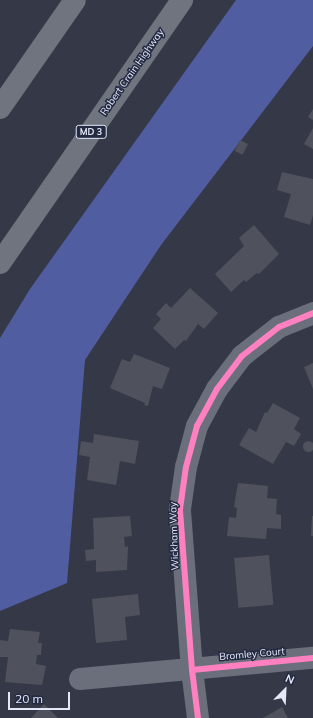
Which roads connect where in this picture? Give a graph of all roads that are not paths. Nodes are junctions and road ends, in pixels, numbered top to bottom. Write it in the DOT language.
graph roads {
  1 [pos="75,0"];
  2 [pos="182,0"];
  3 [pos="0,108"];
  4 [pos="0,263"];
  5 [pos="313,313"];
  6 [pos="313,658"];
  7 [pos="192,670"];
  8 [pos="80,679"];
  9 [pos="198,718"];
  1 -- 3 [label="highway"];
  2 -- 4 [label="highway, Robert Crain Highway / MD 3"];
  5 -- 7 [label="street, Wickham Way"];
  6 -- 7 [label="street, Bromley Court"];
  7 -- 8 [label="street, Bromley Court"];
  7 -- 9 [label="street, Wickham Way"];
}
